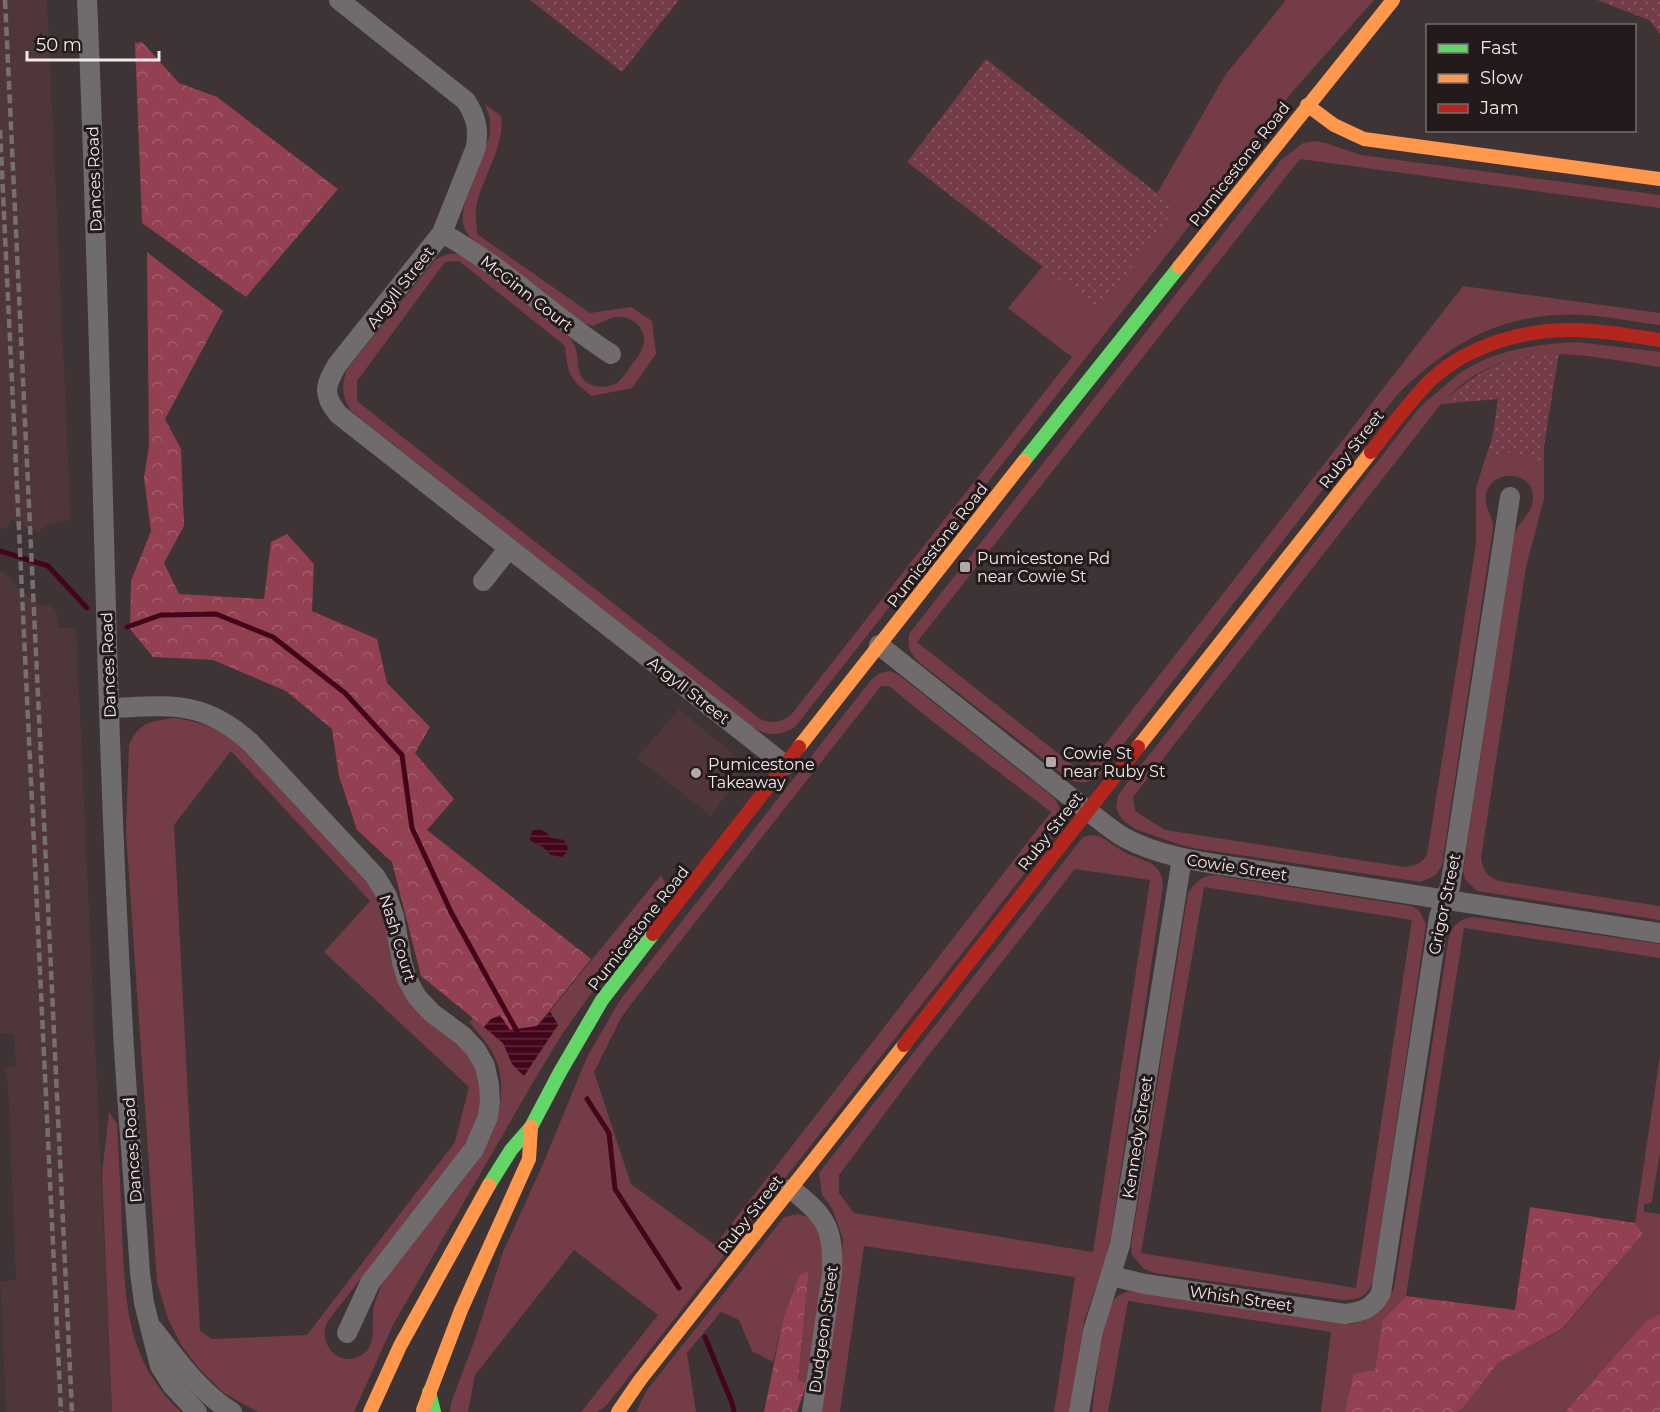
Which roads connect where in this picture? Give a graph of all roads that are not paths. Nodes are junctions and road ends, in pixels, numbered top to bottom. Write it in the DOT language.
graph roads {
  1 [pos="87,0"];
  2 [pos="339,0"];
  3 [pos="1393,0"];
  4 [pos="1307,105"];
  5 [pos="1660,179"];
  6 [pos="442,233"];
  7 [pos="1660,340"];
  8 [pos="611,354"];
  9 [pos="1510,497"];
  10 [pos="509,548"];
  11 [pos="483,581"];
  12 [pos="879,645"];
  13 [pos="110,708"];
  14 [pos="785,765"];
  15 [pos="1088,811"];
  16 [pos="1182,858"];
  17 [pos="1445,900"];
  18 [pos="1660,933"];
  19 [pos="531,1127"];
  20 [pos="791,1189"];
  21 [pos="1111,1276"];
  22 [pos="1370,1307"];
  23 [pos="151,1327"];
  24 [pos="347,1333"];
  25 [pos="429,1392"];
  26 [pos="197,1412"];
  27 [pos="232,1412"];
  28 [pos="370,1412"];
  29 [pos="422,1412"];
  30 [pos="434,1412"];
  31 [pos="618,1412"];
  32 [pos="812,1412"];
  33 [pos="1079,1412"];
  1 -- 13 [label="street, Dances Road"];
  2 -- 6 [label="street, Argyll Street"];
  3 -- 4 [label="main road, Pumicestone Road"];
  4 -- 5 [label="main road"];
  4 -- 12 [label="main road, Pumicestone Road"];
  6 -- 8 [label="street, McGinn Court"];
  6 -- 10 [label="street, Argyll Street"];
  7 -- 15 [label="main road, Ruby Street"];
  9 -- 17 [label="street, Grigor Street"];
  10 -- 11 [label="street"];
  10 -- 14 [label="street, Argyll Street"];
  12 -- 14 [label="main road, Pumicestone Road"];
  12 -- 15 [label="street, Cowie Street"];
  13 -- 23 [label="street, Dances Road"];
  13 -- 24 [label="street, Nash Court"];
  14 -- 19 [label="main road, Pumicestone Road"];
  15 -- 16 [label="street, Cowie Street"];
  15 -- 20 [label="main road, Ruby Street"];
  16 -- 17 [label="street, Cowie Street"];
  16 -- 21 [label="street, Kennedy Street"];
  17 -- 18 [label="street, Cowie Street"];
  17 -- 22 [label="street, Grigor Street"];
  19 -- 25 [label="main road, Pumicestone Road"];
  19 -- 28 [label="main road, Pumicestone Road"];
  20 -- 31 [label="main road, Ruby Street"];
  20 -- 32 [label="street, Dudgeon Street"];
  21 -- 22 [label="street, Whish Street"];
  21 -- 33 [label="street, Kennedy Street"];
  23 -- 26 [label="street, Dances Road"];
  23 -- 27 [label="street, Dances Road"];
  25 -- 29 [label="main road, Pumicestone Road"];
  25 -- 30 [label="main road"];
}
